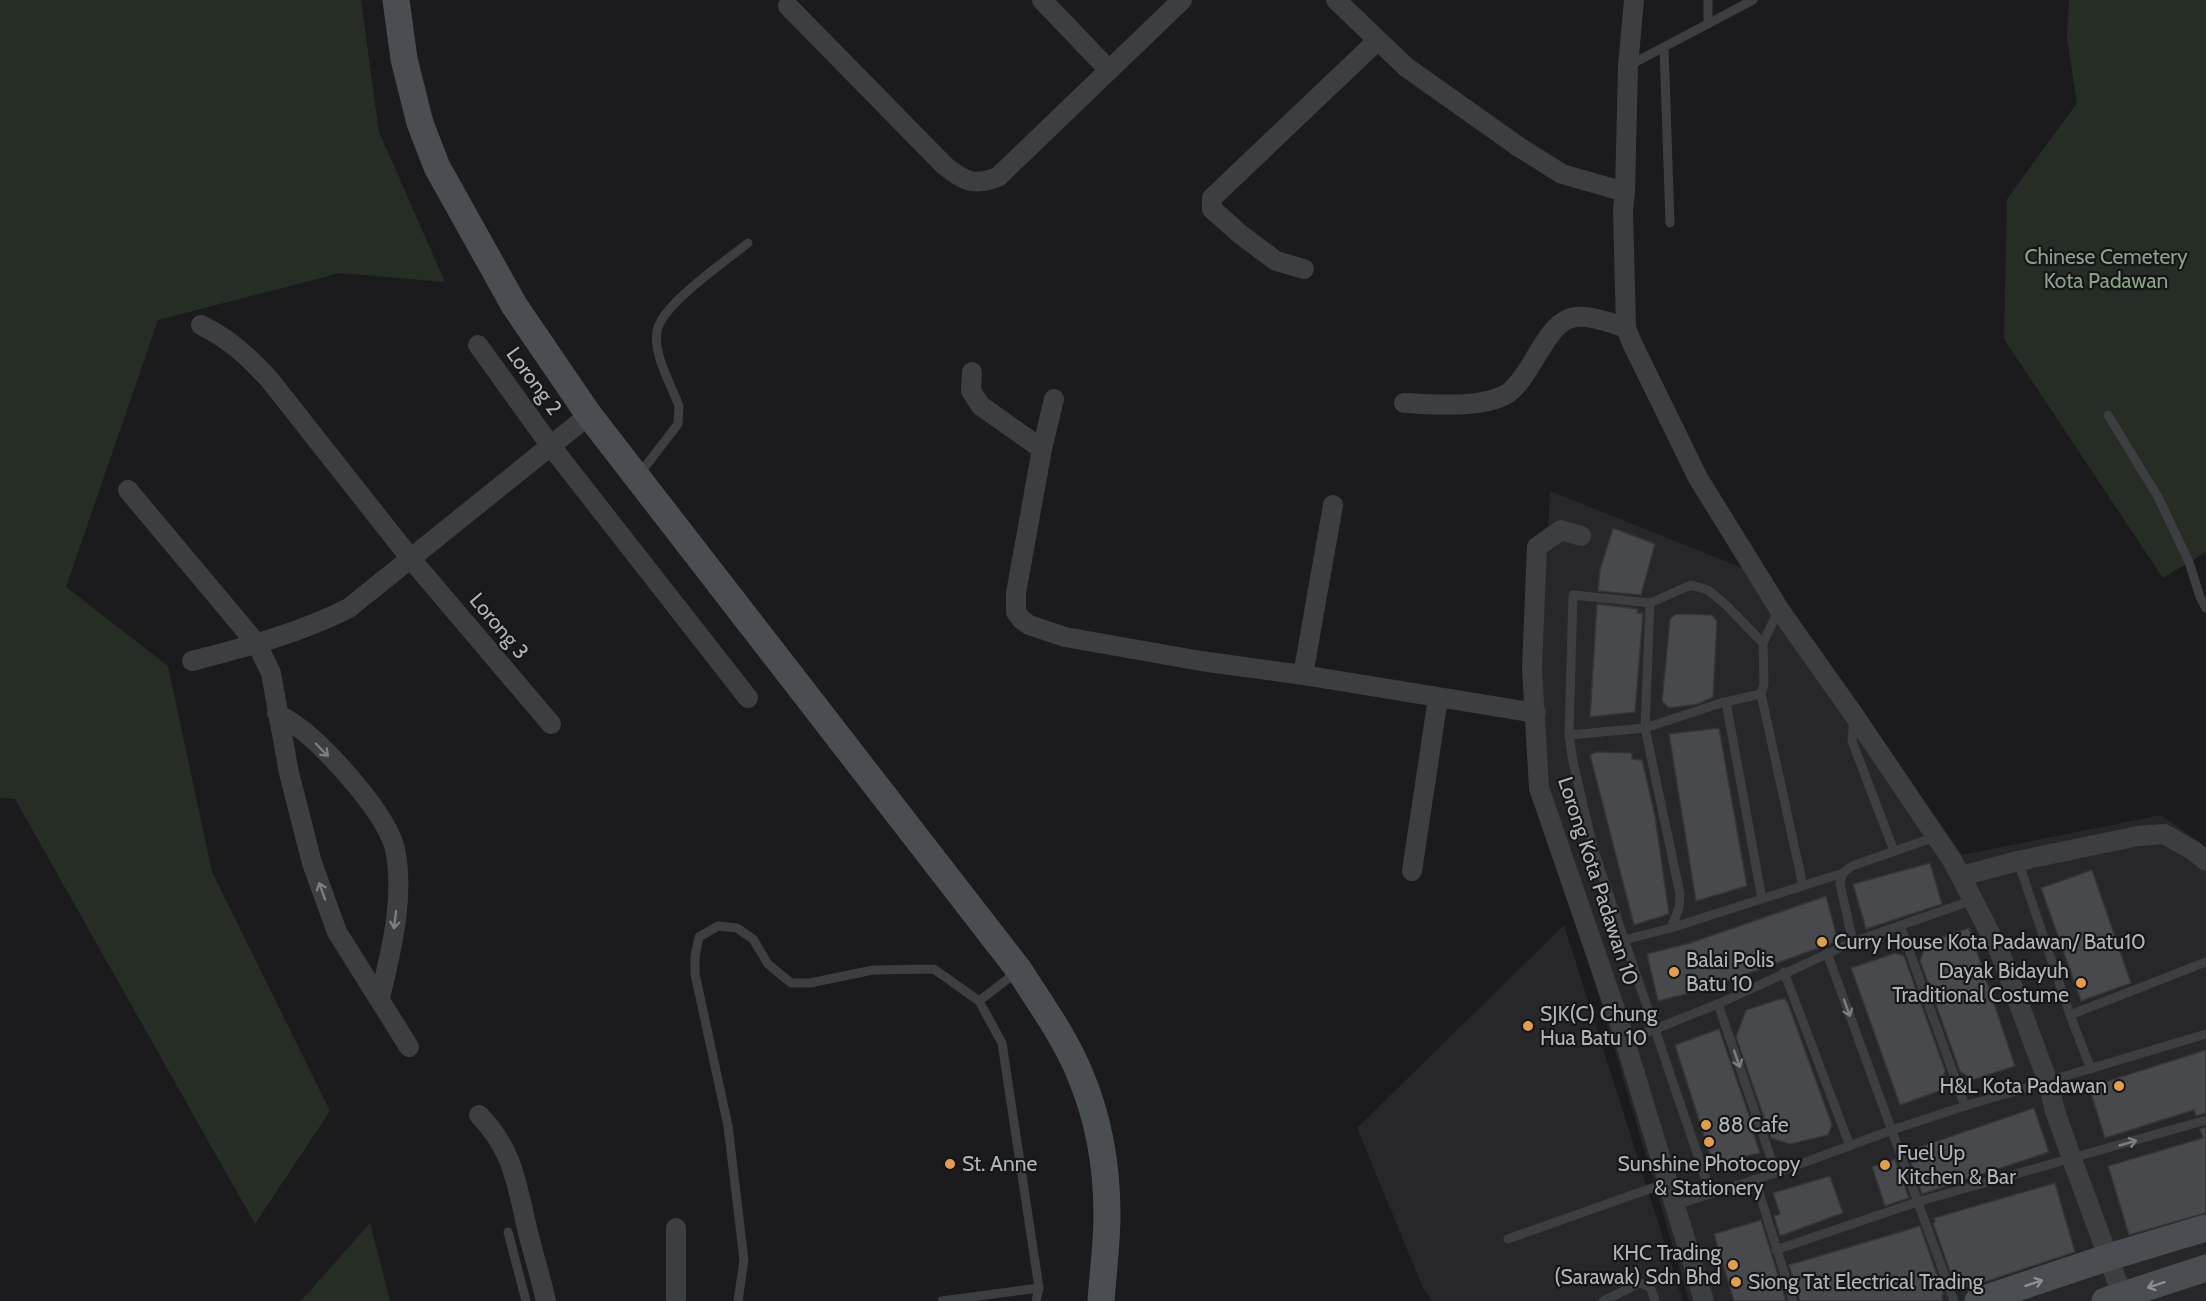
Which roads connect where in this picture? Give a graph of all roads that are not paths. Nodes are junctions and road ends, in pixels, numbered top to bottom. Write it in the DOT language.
graph roads {
  1 [pos="396,0"];
  2 [pos="1042,0"];
  3 [pos="1182,0"];
  4 [pos="1336,0"];
  5 [pos="1634,0"];
  6 [pos="1708,0"];
  7 [pos="1753,0"];
  8 [pos="788,6"];
  9 [pos="1708,24"];
  10 [pos="1377,40"];
  11 [pos="1664,47"];
  12 [pos="1628,66"];
  13 [pos="1109,70"];
  14 [pos="1625,192"];
  15 [pos="1670,223"];
  16 [pos="748,243"];
  17 [pos="1304,268"];
  18 [pos="201,325"];
  19 [pos="1626,328"];
  20 [pos="478,345"];
  21 [pos="972,372"];
  22 [pos="1054,399"];
  23 [pos="1404,404"];
  24 [pos="589,415"];
  25 [pos="2108,416"];
  26 [pos="550,445"];
  27 [pos="1042,449"];
  28 [pos="638,476"];
  29 [pos="128,490"];
  30 [pos="1333,505"];
  31 [pos="1581,537"];
  32 [pos="411,560"];
  33 [pos="1650,603"];
  34 [pos="2206,608"];
  35 [pos="1779,609"];
  36 [pos="1763,643"];
  37 [pos="257,644"];
  38 [pos="192,661"];
  39 [pos="1303,675"];
  40 [pos="1761,694"];
  41 [pos="748,698"];
  42 [pos="1438,698"];
  43 [pos="1726,702"];
  44 [pos="277,713"];
  45 [pos="1536,713"];
  46 [pos="1854,715"];
  47 [pos="551,724"];
  48 [pos="1645,728"];
  49 [pos="1569,735"];
  50 [pos="1935,837"];
  51 [pos="1894,851"];
  52 [pos="2018,861"];
  53 [pos="2206,861"];
  54 [pos="1413,871"];
  55 [pos="1843,873"];
  56 [pos="1961,876"];
  57 [pos="1803,886"];
  58 [pos="1761,899"];
  59 [pos="1973,900"];
  60 [pos="1900,925"];
  61 [pos="1671,928"];
  62 [pos="1624,940"];
  63 [pos="1853,942"];
  64 [pos="1827,953"];
  65 [pos="2206,962"];
  66 [pos="1019,970"];
  67 [pos="1784,972"];
  68 [pos="380,998"];
  69 [pos="979,1001"];
  70 [pos="1718,1004"];
  71 [pos="2070,1015"];
  72 [pos="1655,1030"];
  73 [pos="2206,1034"];
  74 [pos="1625,1041"];
  75 [pos="409,1047"];
  76 [pos="2091,1069"];
  77 [pos="2048,1082"];
  78 [pos="1965,1106"];
  79 [pos="479,1115"];
  80 [pos="2206,1120"];
  81 [pos="1892,1130"];
  82 [pos="1850,1146"];
  83 [pos="2072,1159"];
  84 [pos="1776,1173"];
  85 [pos="1755,1179"];
  86 [pos="1669,1182"];
  87 [pos="1711,1194"];
  88 [pos="1917,1202"];
  89 [pos="1676,1205"];
  90 [pos="676,1228"];
  91 [pos="2206,1228"];
  92 [pos="508,1232"];
  93 [pos="1508,1239"];
  94 [pos="1776,1250"];
  95 [pos="2109,1257"];
  96 [pos="2205,1272"];
  97 [pos="1040,1288"];
  98 [pos="2114,1298"];
  99 [pos="526,1301"];
  100 [pos="546,1301"];
  101 [pos="675,1301"];
  102 [pos="738,1301"];
  103 [pos="942,1301"];
  104 [pos="1036,1301"];
  105 [pos="1101,1301"];
  106 [pos="1603,1301"];
  107 [pos="1655,1301"];
  108 [pos="1704,1301"];
  109 [pos="1793,1301"];
  110 [pos="1954,1301"];
  111 [pos="1978,1301"];
  1 -- 24 [label="street"];
  2 -- 13 [label="street"];
  3 -- 13 [label="street"];
  4 -- 10 [label="street"];
  5 -- 12 [label="street"];
  6 -- 9 [label="lane"];
  7 -- 9 [label="lane"];
  8 -- 13 [label="street"];
  9 -- 11 [label="lane"];
  10 -- 14 [label="street"];
  10 -- 17 [label="street"];
  11 -- 12 [label="lane"];
  11 -- 15 [label="lane"];
  12 -- 14 [label="street"];
  14 -- 19 [label="street"];
  16 -- 28 [label="lane"];
  18 -- 32 [label="street, Lorong 3"];
  19 -- 23 [label="street"];
  19 -- 35 [label="street"];
  20 -- 26 [label="street, Lorong 2"];
  21 -- 27 [label="street"];
  22 -- 27 [label="street"];
  24 -- 26 [label="street"];
  24 -- 28 [label="street"];
  25 -- 34 [label="lane"];
  26 -- 32 [label="street"];
  26 -- 41 [label="street, Lorong 2"];
  27 -- 39 [label="street"];
  28 -- 66 [label="street"];
  29 -- 37 [label="street"];
  30 -- 39 [label="street"];
  31 -- 45 [label="street, Lorong Kota Padawan 10"];
  32 -- 37 [label="street"];
  32 -- 47 [label="street, Lorong 3"];
  33 -- 36 [label="lane"];
  33 -- 48 [label="lane"];
  33 -- 49 [label="lane"];
  35 -- 36 [label="lane"];
  35 -- 46 [label="street"];
  36 -- 40 [label="lane"];
  37 -- 38 [label="street"];
  37 -- 44 [label="street"];
  39 -- 42 [label="street"];
  40 -- 43 [label="lane"];
  40 -- 57 [label="lane"];
  42 -- 45 [label="street"];
  42 -- 54 [label="street"];
  43 -- 48 [label="lane"];
  43 -- 58 [label="lane"];
  68 -- 44 [label="street, one-way"];
  44 -- 68 [label="street, one-way"];
  45 -- 74 [label="street, Lorong Kota Padawan 10"];
  46 -- 50 [label="street"];
  46 -- 51 [label="lane"];
  48 -- 49 [label="lane"];
  48 -- 61 [label="lane"];
  49 -- 62 [label="lane"];
  50 -- 51 [label="lane"];
  50 -- 56 [label="street"];
  51 -- 55 [label="lane"];
  52 -- 53 [label="street"];
  52 -- 56 [label="street"];
  52 -- 71 [label="lane"];
  55 -- 57 [label="lane"];
  55 -- 63 [label="lane"];
  56 -- 59 [label="street"];
  57 -- 58 [label="lane"];
  58 -- 61 [label="lane"];
  59 -- 60 [label="lane"];
  59 -- 77 [label="street"];
  60 -- 63 [label="lane"];
  60 -- 78 [label="lane"];
  61 -- 62 [label="lane"];
  62 -- 72 [label="lane"];
  63 -- 64 [label="lane"];
  64 -- 67 [label="lane"];
  64 -- 81 [label="lane, one-way"];
  65 -- 71 [label="lane"];
  66 -- 69 [label="lane"];
  66 -- 105 [label="street"];
  67 -- 70 [label="lane"];
  67 -- 82 [label="lane"];
  68 -- 75 [label="street"];
  69 -- 97 [label="lane"];
  69 -- 102 [label="lane"];
  70 -- 72 [label="lane"];
  70 -- 84 [label="lane, one-way"];
  71 -- 76 [label="lane"];
  72 -- 74 [label="lane"];
  72 -- 87 [label="lane"];
  73 -- 76 [label="lane"];
  74 -- 86 [label="street, Lorong Kota Padawan 10"];
  76 -- 77 [label="lane"];
  77 -- 78 [label="lane"];
  77 -- 83 [label="street"];
  78 -- 81 [label="lane"];
  79 -- 100 [label="street"];
  83 -- 80 [label="lane, one-way"];
  81 -- 82 [label="lane"];
  81 -- 88 [label="lane"];
  82 -- 84 [label="lane"];
  83 -- 88 [label="lane"];
  83 -- 95 [label="street"];
  84 -- 85 [label="lane"];
  85 -- 87 [label="lane"];
  85 -- 94 [label="lane"];
  86 -- 89 [label="street, Lorong Kota Padawan 10"];
  86 -- 93 [label="lane"];
  87 -- 89 [label="lane"];
  88 -- 94 [label="lane"];
  88 -- 110 [label="lane"];
  89 -- 108 [label="street, Lorong Kota Padawan 10"];
  90 -- 101 [label="street"];
  91 -- 95 [label="street"];
  92 -- 99 [label="lane"];
  94 -- 109 [label="lane"];
  95 -- 98 [label="street"];
  111 -- 95 [label="street, one-way"];
  96 -- 98 [label="street, one-way"];
  97 -- 103 [label="lane"];
  97 -- 104 [label="lane"];
  106 -- 107 [label="lane"];
}
